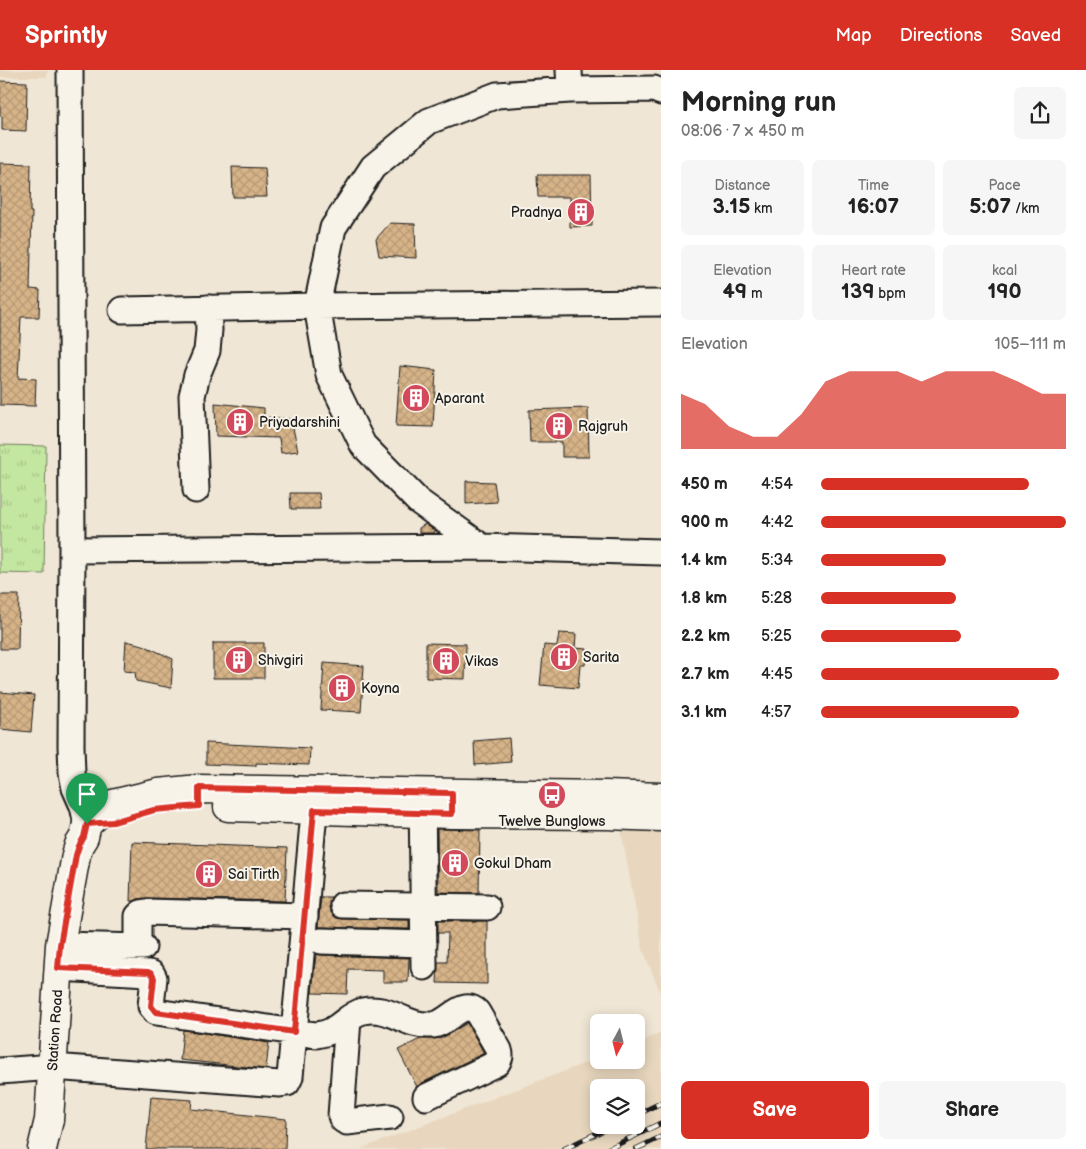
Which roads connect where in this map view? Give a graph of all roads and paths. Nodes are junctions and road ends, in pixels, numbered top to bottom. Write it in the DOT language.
graph roads {
  1 [pos="70,70"];
  2 [pos="570,80"];
  3 [pos="661,92"];
  4 [pos="661,303"];
  5 [pos="317,306"];
  6 [pos="208,308"];
  7 [pos="122,310"];
  8 [pos="196,490"];
  9 [pos="482,547"];
  10 [pos="72,550"];
  11 [pos="661,552"];
  12 [pos="661,796"];
  13 [pos="315,800"];
  14 [pos="422,803"];
  15 [pos="606,805"];
  16 [pos="661,817"];
  17 [pos="87,824"];
  18 [pos="292,880"];
  19 [pos="344,905"];
  20 [pos="423,906"];
  21 [pos="487,907"];
  22 [pos="297,916"];
  23 [pos="321,941"];
  24 [pos="59,956"];
  25 [pos="348,1019"];
  26 [pos="294,1032"];
  27 [pos="53,1067"];
  28 [pos="0,1071"];
  29 [pos="426,1097"];
  30 [pos="390,1117"];
  31 [pos="42,1149"];
  1 -- 10 [label="street"];
  2 -- 3 [label="street"];
  2 -- 5 [label="street"];
  4 -- 5 [label="street"];
  5 -- 6 [label="street"];
  5 -- 9 [label="street"];
  6 -- 7 [label="street"];
  6 -- 8 [label="street"];
  9 -- 10 [label="street"];
  9 -- 11 [label="street"];
  10 -- 17 [label="street"];
  12 -- 15 [label="main road"];
  13 -- 14 [label="main road"];
  13 -- 17 [label="main road"];
  13 -- 22 [label="street"];
  14 -- 15 [label="main road"];
  14 -- 20 [label="street"];
  15 -- 16 [label="main road"];
  17 -- 24 [label="main road, Station Road"];
  18 -- 22 [label="street"];
  19 -- 20 [label="street"];
  20 -- 21 [label="street"];
  20 -- 23 [label="street"];
  22 -- 24 [label="street"];
  22 -- 26 [label="street"];
  24 -- 26 [label="street"];
  24 -- 27 [label="main road, Station Road"];
  25 -- 26 [label="street"];
  25 -- 29 [label="street"];
  25 -- 30 [label="street"];
  26 -- 27 [label="street"];
  27 -- 28 [label="street"];
  27 -- 31 [label="main road, Station Road"];
}
